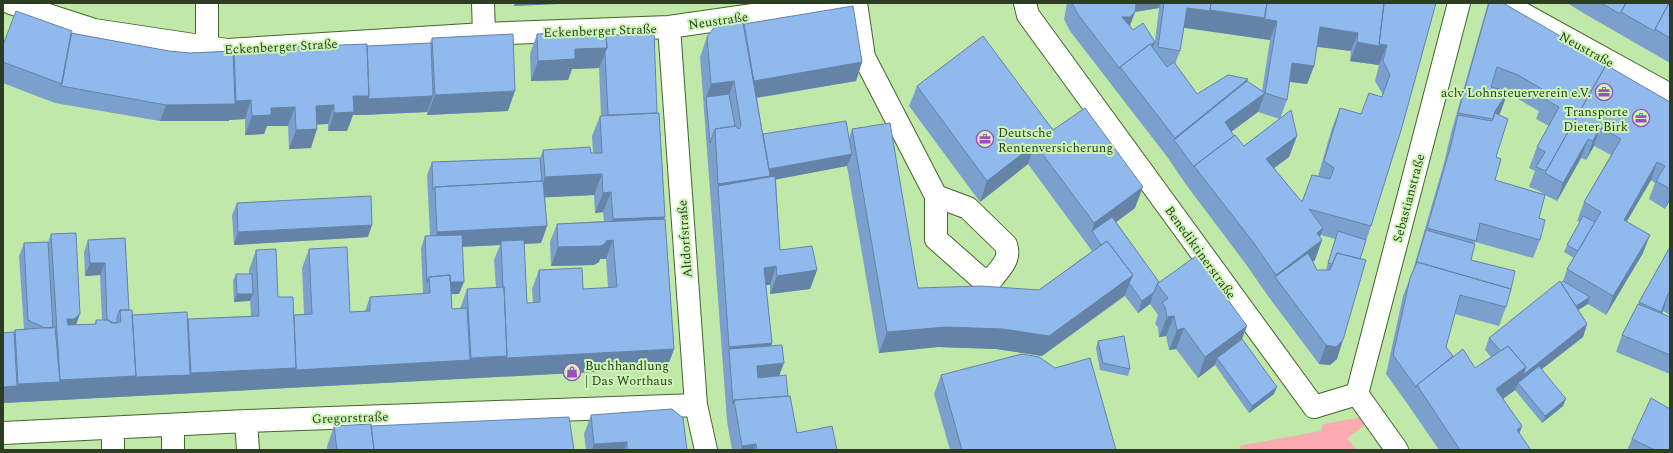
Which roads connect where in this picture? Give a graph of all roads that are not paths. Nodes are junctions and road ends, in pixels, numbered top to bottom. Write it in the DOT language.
graph roads {
  1 [pos="11,3"];
  2 [pos="207,3"];
  3 [pos="483,3"];
  4 [pos="837,3"];
  5 [pos="856,3"];
  6 [pos="1026,3"];
  7 [pos="1459,3"];
  8 [pos="1503,3"];
  9 [pos="669,27"];
  10 [pos="484,34"];
  11 [pos="207,47"];
  12 [pos="1670,95"];
  13 [pos="936,196"];
  14 [pos="1358,394"];
  15 [pos="696,405"];
  16 [pos="246,421"];
  17 [pos="173,425"];
  18 [pos="113,428"];
  19 [pos="3,433"];
  20 [pos="113,450"];
  21 [pos="173,450"];
  22 [pos="248,450"];
  23 [pos="706,450"];
  24 [pos="1397,450"];
  1 -- 11 [label="street, Eckenberger Straße"];
  2 -- 11 [label="street"];
  3 -- 10 [label="street"];
  4 -- 9 [label="street, Neustraße"];
  5 -- 13 [label="street"];
  6 -- 14 [label="street, Benediktinerstraße"];
  7 -- 14 [label="street, Sebastianstraße"];
  8 -- 12 [label="street, Neustraße"];
  9 -- 10 [label="street, Eckenberger Straße"];
  9 -- 15 [label="street, Altdorfstraße"];
  10 -- 11 [label="street, Eckenberger Straße"];
  14 -- 24 [label="street"];
  15 -- 16 [label="street, Gregorstraße"];
  15 -- 23 [label="street, Altdorfstraße"];
  16 -- 17 [label="street, Gregorstraße"];
  16 -- 22 [label="street"];
  17 -- 18 [label="street, Gregorstraße"];
  17 -- 21 [label="street"];
  18 -- 19 [label="street, Gregorstraße"];
  18 -- 20 [label="street"];
}
